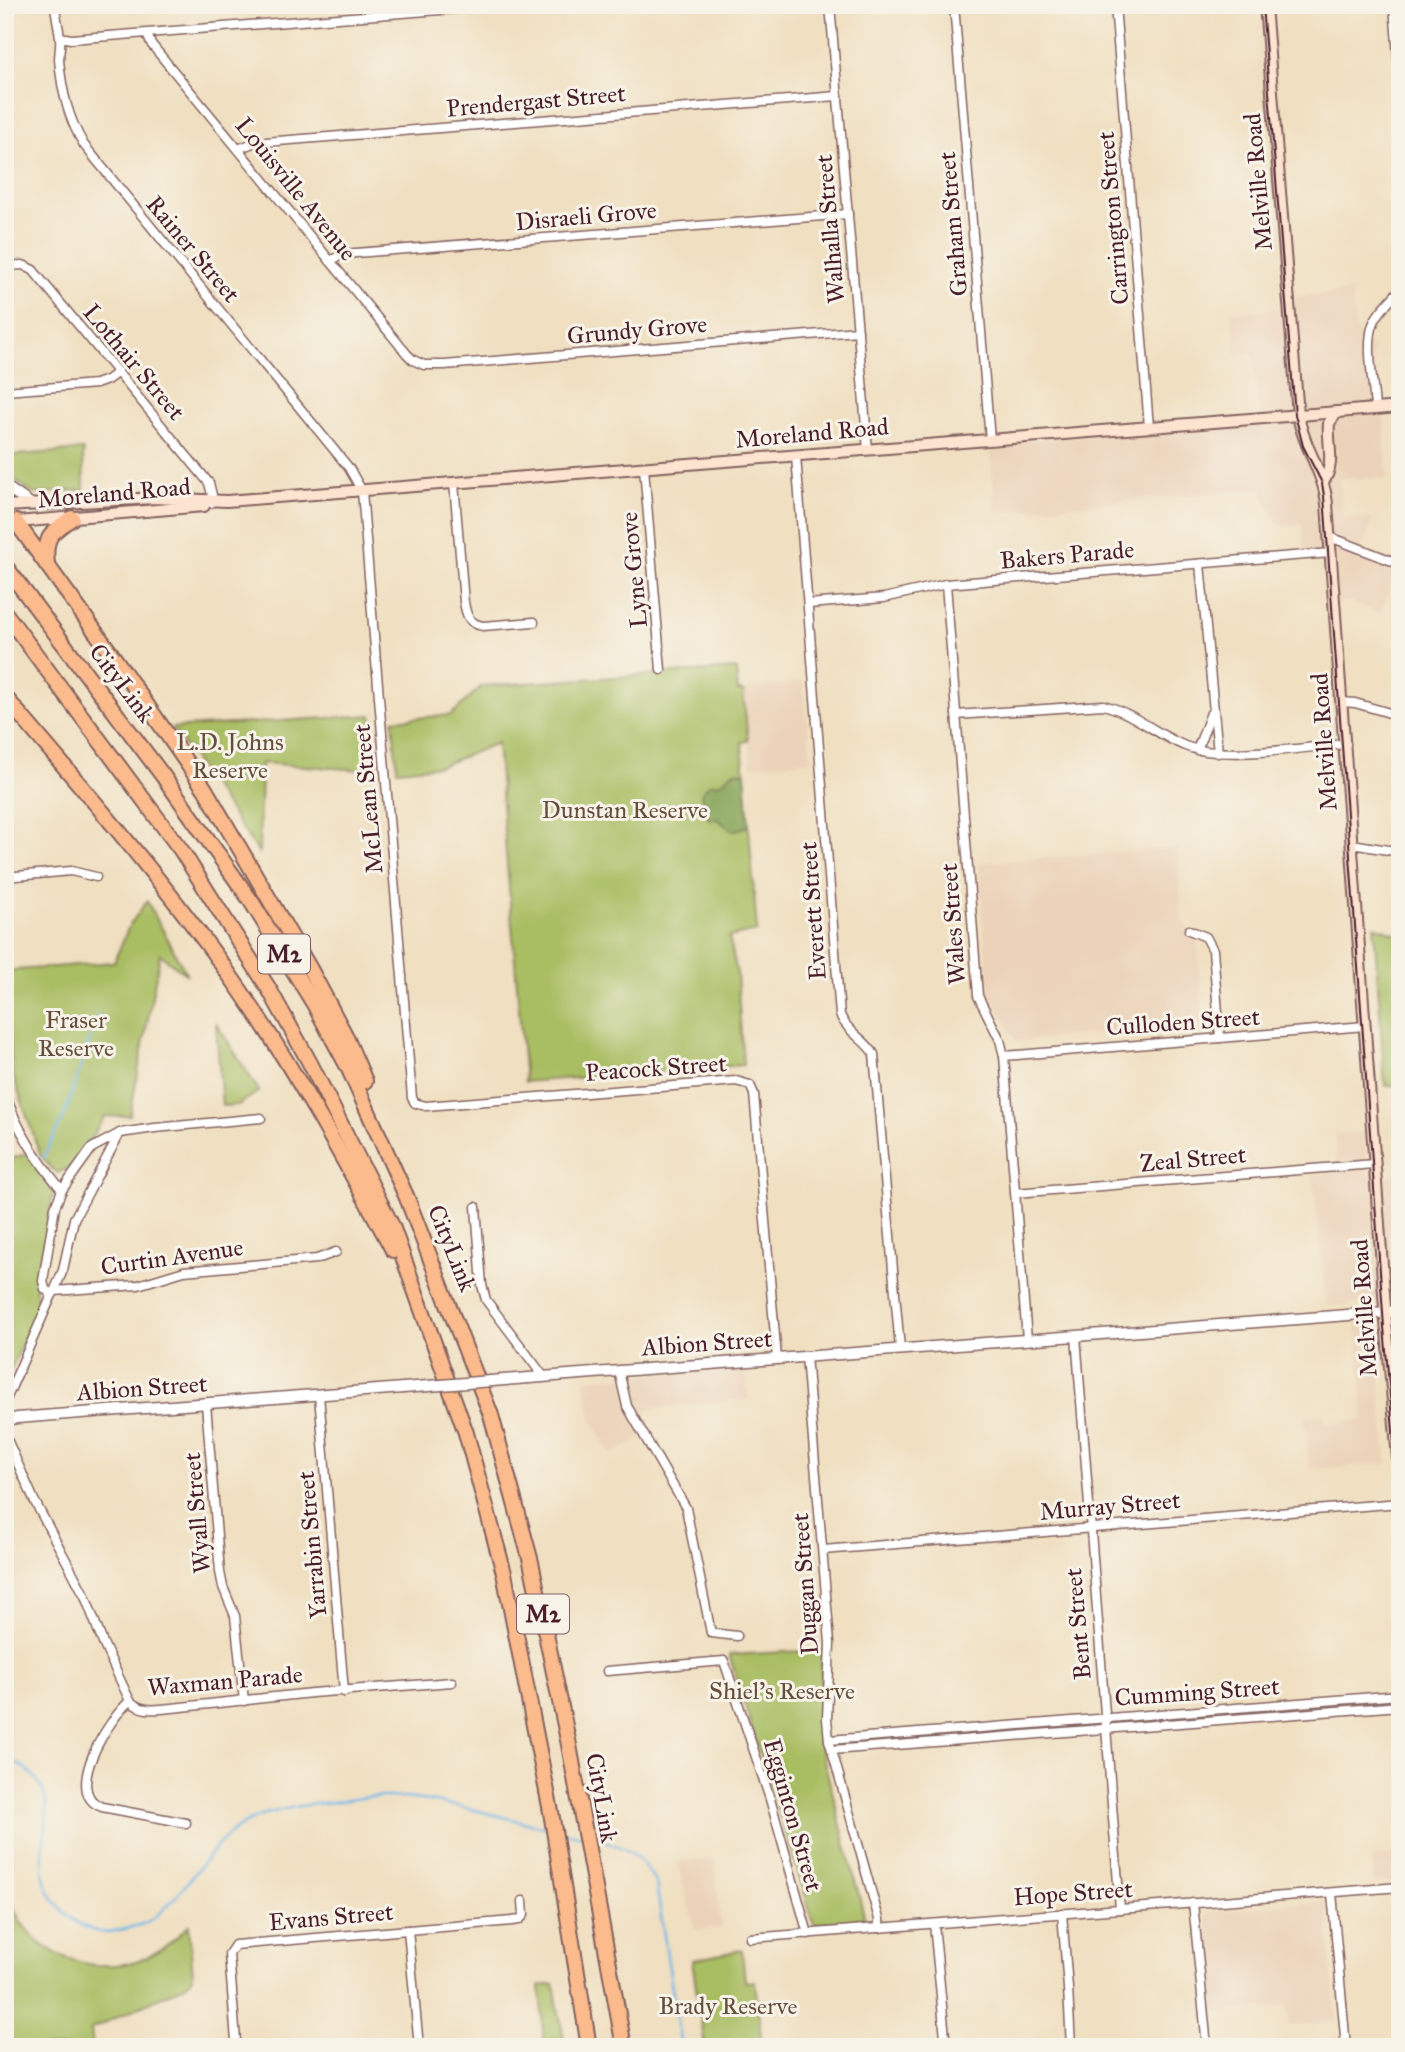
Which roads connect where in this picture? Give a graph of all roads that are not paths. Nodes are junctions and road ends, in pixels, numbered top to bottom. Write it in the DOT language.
graph roads {
  1 [pos="55,5"];
  2 [pos="504,5"];
  3 [pos="831,5"];
  4 [pos="954,5"];
  5 [pos="1115,5"];
  6 [pos="1265,5"];
  7 [pos="1394,5"];
  8 [pos="147,34"];
  9 [pos="60,37"];
  10 [pos="1400,83"];
  11 [pos="838,96"];
  12 [pos="238,149"];
  13 [pos="848,214"];
  14 [pos="330,261"];
  15 [pos="5,266"];
  16 [pos="1400,289"];
  17 [pos="858,331"];
  18 [pos="419,363"];
  19 [pos="118,372"];
  20 [pos="5,391"];
  21 [pos="1400,407"];
  22 [pos="1375,408"];
  23 [pos="1337,412"];
  24 [pos="1298,415"];
  25 [pos="1149,427"];
  26 [pos="990,440"];
  27 [pos="868,450"];
  28 [pos="796,456"];
  29 [pos="644,468"];
  30 [pos="1323,482"];
  31 [pos="454,483"];
  32 [pos="5,486"];
  33 [pos="362,491"];
  34 [pos="211,503"];
  35 [pos="31,505"];
  36 [pos="5,508"];
  37 [pos="72,518"];
  38 [pos="10,523"];
  39 [pos="1330,537"];
  40 [pos="1331,552"];
  41 [pos="1200,564"];
  42 [pos="1400,564"];
  43 [pos="47,565"];
  44 [pos="5,566"];
  45 [pos="946,584"];
  46 [pos="808,604"];
  47 [pos="5,613"];
  48 [pos="534,622"];
  49 [pos="661,670"];
  50 [pos="5,697"];
  51 [pos="1342,702"];
  52 [pos="1212,711"];
  53 [pos="956,716"];
  54 [pos="1400,716"];
  55 [pos="1346,744"];
  56 [pos="1196,750"];
  57 [pos="1218,753"];
  58 [pos="1352,844"];
  59 [pos="1400,852"];
  60 [pos="5,877"];
  61 [pos="96,877"];
  62 [pos="1189,930"];
  63 [pos="1365,1027"];
  64 [pos="1220,1038"];
  65 [pos="1004,1056"];
  66 [pos="5,1093"];
  67 [pos="415,1103"];
  68 [pos="261,1118"];
  69 [pos="120,1133"];
  70 [pos="1374,1164"];
  71 [pos="62,1190"];
  72 [pos="1015,1193"];
  73 [pos="407,1198"];
  74 [pos="476,1207"];
  75 [pos="336,1252"];
  76 [pos="53,1293"];
  77 [pos="418,1297"];
  78 [pos="1400,1311"];
  79 [pos="1385,1312"];
  80 [pos="1076,1336"];
  81 [pos="1027,1339"];
  82 [pos="900,1349"];
  83 [pos="806,1356"];
  84 [pos="777,1359"];
  85 [pos="619,1371"];
  86 [pos="544,1377"];
  87 [pos="319,1395"];
  88 [pos="5,1402"];
  89 [pos="206,1404"];
  90 [pos="5,1416"];
  91 [pos="17,1418"];
  92 [pos="5,1421"];
  93 [pos="5,1435"];
  94 [pos="1400,1482"];
  95 [pos="1400,1503"];
  96 [pos="1090,1528"];
  97 [pos="823,1549"];
  98 [pos="737,1636"];
  99 [pos="607,1671"];
  100 [pos="452,1682"];
  101 [pos="344,1692"];
  102 [pos="1400,1695"];
  103 [pos="130,1700"];
  104 [pos="244,1701"];
  105 [pos="1400,1706"];
  106 [pos="1304,1708"];
  107 [pos="1105,1723"];
  108 [pos="930,1737"];
  109 [pos="829,1740"];
  110 [pos="832,1750"];
  111 [pos="186,1823"];
  112 [pos="1400,1888"];
  113 [pos="1332,1893"];
  114 [pos="523,1901"];
  115 [pos="1193,1903"];
  116 [pos="1120,1909"];
  117 [pos="1062,1913"];
  118 [pos="934,1924"];
  119 [pos="879,1928"];
  120 [pos="408,1930"];
  121 [pos="808,1934"];
  122 [pos="750,1938"];
  123 [pos="226,2047"];
  124 [pos="419,2047"];
  125 [pos="589,2047"];
  126 [pos="624,2047"];
  127 [pos="946,2047"];
  128 [pos="1070,2047"];
  129 [pos="1207,2047"];
  130 [pos="1346,2047"];
  1 -- 9 [label="street, Rainer Street"];
  2 -- 8 [label="street"];
  3 -- 11 [label="street, Walhalla Street"];
  4 -- 26 [label="street, Graham Street"];
  5 -- 25 [label="street, Carrington Street"];
  6 -- 24 [label="main road, Melville Road"];
  7 -- 10 [label="street"];
  8 -- 9 [label="street"];
  8 -- 12 [label="street, Louisville Avenue"];
  9 -- 33 [label="street, Rainer Street"];
  11 -- 12 [label="street, Prendergast Street"];
  11 -- 13 [label="street, Walhalla Street"];
  12 -- 14 [label="street, Louisville Avenue"];
  13 -- 14 [label="street, Disraeli Grove"];
  13 -- 17 [label="street, Walhalla Street"];
  14 -- 18 [label="street, Louisville Avenue"];
  15 -- 19 [label="street, Lothair Street"];
  16 -- 22 [label="street"];
  17 -- 18 [label="street, Grundy Grove"];
  17 -- 27 [label="street, Walhalla Street"];
  19 -- 20 [label="street"];
  19 -- 34 [label="street, Lothair Street"];
  21 -- 22 [label="main road, Moreland Road"];
  22 -- 23 [label="main road, Moreland Road"];
  23 -- 24 [label="main road, Moreland Road"];
  23 -- 30 [label="main road"];
  24 -- 25 [label="main road, Moreland Road"];
  24 -- 30 [label="main road, Melville Road"];
  25 -- 26 [label="main road, Moreland Road"];
  26 -- 27 [label="main road, Moreland Road"];
  27 -- 28 [label="main road, Moreland Road"];
  28 -- 29 [label="main road, Moreland Road"];
  28 -- 46 [label="street, Everett Street"];
  29 -- 31 [label="main road, Moreland Road"];
  29 -- 49 [label="street, Lyne Grove"];
  30 -- 39 [label="main road, Melville Road"];
  31 -- 33 [label="main road, Moreland Road"];
  31 -- 48 [label="street"];
  32 -- 35 [label="street"];
  33 -- 34 [label="main road, Moreland Road"];
  33 -- 67 [label="street, McLean Street"];
  34 -- 35 [label="main road, Moreland Road"];
  34 -- 37 [label="main road, Moreland Road"];
  35 -- 36 [label="main road, Moreland Road"];
  36 -- 38 [label="street"];
  37 -- 38 [label="main road, Moreland Road"];
  37 -- 43 [label="highway"];
  38 -- 43 [label="highway"];
  39 -- 40 [label="main road, Melville Road"];
  39 -- 42 [label="street"];
  40 -- 41 [label="street, Bakers Parade"];
  40 -- 51 [label="main road, Melville Road"];
  41 -- 45 [label="street, Bakers Parade"];
  41 -- 52 [label="street"];
  43 -- 73 [label="highway"];
  44 -- 73 [label="highway, CityLink / M2"];
  45 -- 46 [label="street, Bakers Parade"];
  45 -- 53 [label="street, Wales Street"];
  46 -- 82 [label="street, Everett Street"];
  47 -- 77 [label="highway, CityLink / M2"];
  50 -- 77 [label="highway"];
  51 -- 54 [label="street"];
  51 -- 55 [label="main road, Melville Road"];
  52 -- 56 [label="street"];
  52 -- 57 [label="street"];
  53 -- 56 [label="street"];
  53 -- 65 [label="street, Wales Street"];
  55 -- 57 [label="street"];
  55 -- 58 [label="main road, Melville Road"];
  56 -- 57 [label="street"];
  58 -- 59 [label="street"];
  58 -- 63 [label="main road, Melville Road"];
  60 -- 61 [label="street"];
  62 -- 64 [label="street"];
  63 -- 64 [label="street, Culloden Street"];
  63 -- 70 [label="main road, Melville Road"];
  64 -- 65 [label="street, Culloden Street"];
  65 -- 72 [label="street, Wales Street"];
  66 -- 71 [label="street"];
  67 -- 84 [label="street, Peacock Street"];
  68 -- 69 [label="street"];
  69 -- 71 [label="street"];
  69 -- 76 [label="street"];
  70 -- 72 [label="street, Zeal Street"];
  70 -- 79 [label="main road, Melville Road"];
  71 -- 76 [label="street"];
  72 -- 81 [label="street, Wales Street"];
  73 -- 126 [label="highway, CityLink / M2"];
  74 -- 86 [label="street"];
  75 -- 76 [label="street, Curtin Avenue"];
  76 -- 88 [label="street"];
  77 -- 125 [label="highway, CityLink / M2"];
  78 -- 79 [label="street, Albion Street"];
  79 -- 80 [label="street, Albion Street"];
  79 -- 94 [label="main road, Melville Road"];
  80 -- 81 [label="street, Albion Street"];
  80 -- 96 [label="street, Bent Street"];
  81 -- 82 [label="street, Albion Street"];
  82 -- 83 [label="street, Albion Street"];
  83 -- 84 [label="street, Albion Street"];
  83 -- 97 [label="street, Duggan Street"];
  84 -- 85 [label="street, Albion Street"];
  85 -- 86 [label="street, Albion Street"];
  85 -- 98 [label="street"];
  86 -- 87 [label="street, Albion Street, bridge"];
  87 -- 89 [label="street, Albion Street"];
  87 -- 101 [label="street, Yarrabin Street"];
  89 -- 91 [label="street, Albion Street"];
  89 -- 104 [label="street, Wyall Street"];
  90 -- 91 [label="street, Albion Street"];
  91 -- 92 [label="street, Albion Street"];
  93 -- 103 [label="street, Waxman Parade"];
  95 -- 96 [label="street, Murray Street"];
  96 -- 97 [label="street, Murray Street"];
  96 -- 107 [label="street, Bent Street"];
  97 -- 109 [label="street, Duggan Street"];
  99 -- 121 [label="street, Egginton Street"];
  100 -- 101 [label="street, Waxman Parade"];
  101 -- 104 [label="street, Waxman Parade"];
  102 -- 106 [label="street, Cumming Street"];
  103 -- 104 [label="street, Waxman Parade"];
  103 -- 111 [label="street"];
  105 -- 106 [label="street, Cumming Street"];
  106 -- 107 [label="street, Cumming Street"];
  107 -- 108 [label="street, Cumming Street"];
  107 -- 116 [label="street, Bent Street"];
  108 -- 109 [label="street, Cumming Street"];
  108 -- 110 [label="street, Cumming Street"];
  109 -- 110 [label="street, Duggan Street"];
  110 -- 119 [label="street, Duggan Street"];
  112 -- 113 [label="street, Hope Street"];
  113 -- 115 [label="street, Hope Street"];
  113 -- 130 [label="street"];
  114 -- 120 [label="street, Evans Street"];
  115 -- 116 [label="street, Hope Street"];
  115 -- 129 [label="street"];
  116 -- 117 [label="street, Hope Street"];
  117 -- 118 [label="street, Hope Street"];
  117 -- 128 [label="street"];
  118 -- 119 [label="street, Hope Street"];
  118 -- 127 [label="street"];
  119 -- 121 [label="street, Hope Street"];
  120 -- 123 [label="street, Evans Street"];
  120 -- 124 [label="street"];
  121 -- 122 [label="street, Hope Street"];
}
